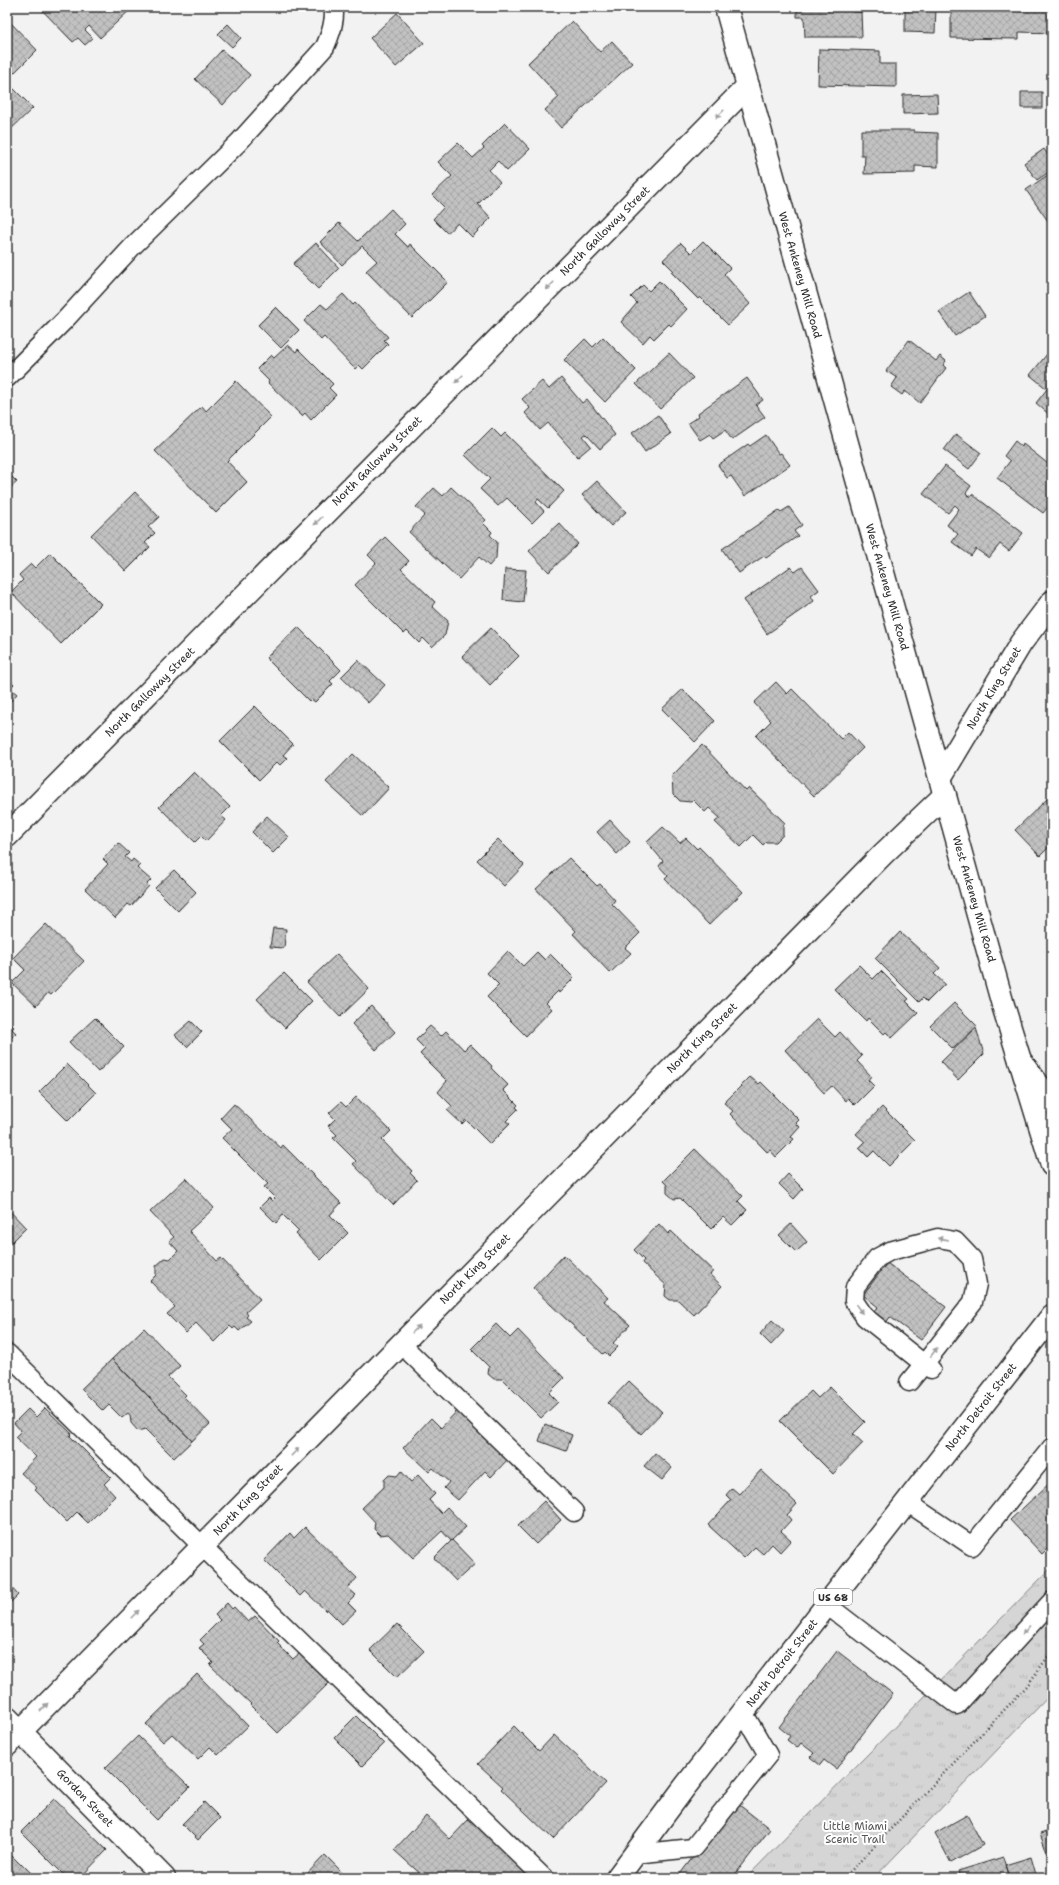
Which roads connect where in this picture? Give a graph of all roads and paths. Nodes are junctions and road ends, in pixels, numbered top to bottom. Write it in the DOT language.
graph roads {
  1 [pos="334,7"];
  2 [pos="726,7"];
  3 [pos="748,86"];
  4 [pos="7,378"];
  5 [pos="1052,602"];
  6 [pos="943,787"];
  7 [pos="7,836"];
  8 [pos="1020,1060"];
  9 [pos="1052,1102"];
  10 [pos="1052,1165"];
  11 [pos="1052,1316"];
  12 [pos="401,1344"];
  13 [pos="7,1353"];
  14 [pos="927,1367"];
  15 [pos="909,1382"];
  16 [pos="1052,1447"];
  17 [pos="907,1502"];
  18 [pos="574,1512"];
  19 [pos="202,1546"];
  20 [pos="1052,1601"];
  21 [pos="827,1605"];
  22 [pos="1052,1651"];
  23 [pos="743,1712"];
  24 [pos="11,1731"];
  25 [pos="634,1854"];
  26 [pos="164,1878"];
  27 [pos="544,1878"];
  28 [pos="617,1878"];
  29 [pos="844,1878"];
  1 -- 4 [label="lane"];
  2 -- 3 [label="main road, West Ankeney Mill Road"];
  3 -- 6 [label="main road, West Ankeney Mill Road"];
  3 -- 7 [label="main road, North Galloway Street, one-way"];
  5 -- 6 [label="main road, North King Street"];
  6 -- 8 [label="main road, West Ankeney Mill Road"];
  12 -- 6 [label="main road, North King Street, one-way"];
  8 -- 9 [label="main road"];
  8 -- 10 [label="main road, West Ankeney Mill Road"];
  11 -- 17 [label="main road, North Detroit Street / US 68"];
  12 -- 18 [label="lane"];
  19 -- 12 [label="main road, North King Street, one-way"];
  13 -- 19 [label="lane"];
  14 -- 14 [label="lane, one-way"];
  14 -- 15 [label="lane"];
  16 -- 17 [label="lane"];
  17 -- 21 [label="main road, North Detroit Street / US 68"];
  24 -- 19 [label="main road, North King Street, one-way"];
  19 -- 27 [label="lane"];
  20 -- 21 [label="lane, one-way"];
  21 -- 23 [label="main road, North Detroit Street / US 68"];
  22 -- 29 [label="path"];
  23 -- 25 [label="main road, North Detroit Street / US 68"];
  23 -- 25 [label="lane"];
  24 -- 26 [label="main road, Gordon Street"];
  25 -- 28 [label="main road, North Detroit Street / US 68"];
}
